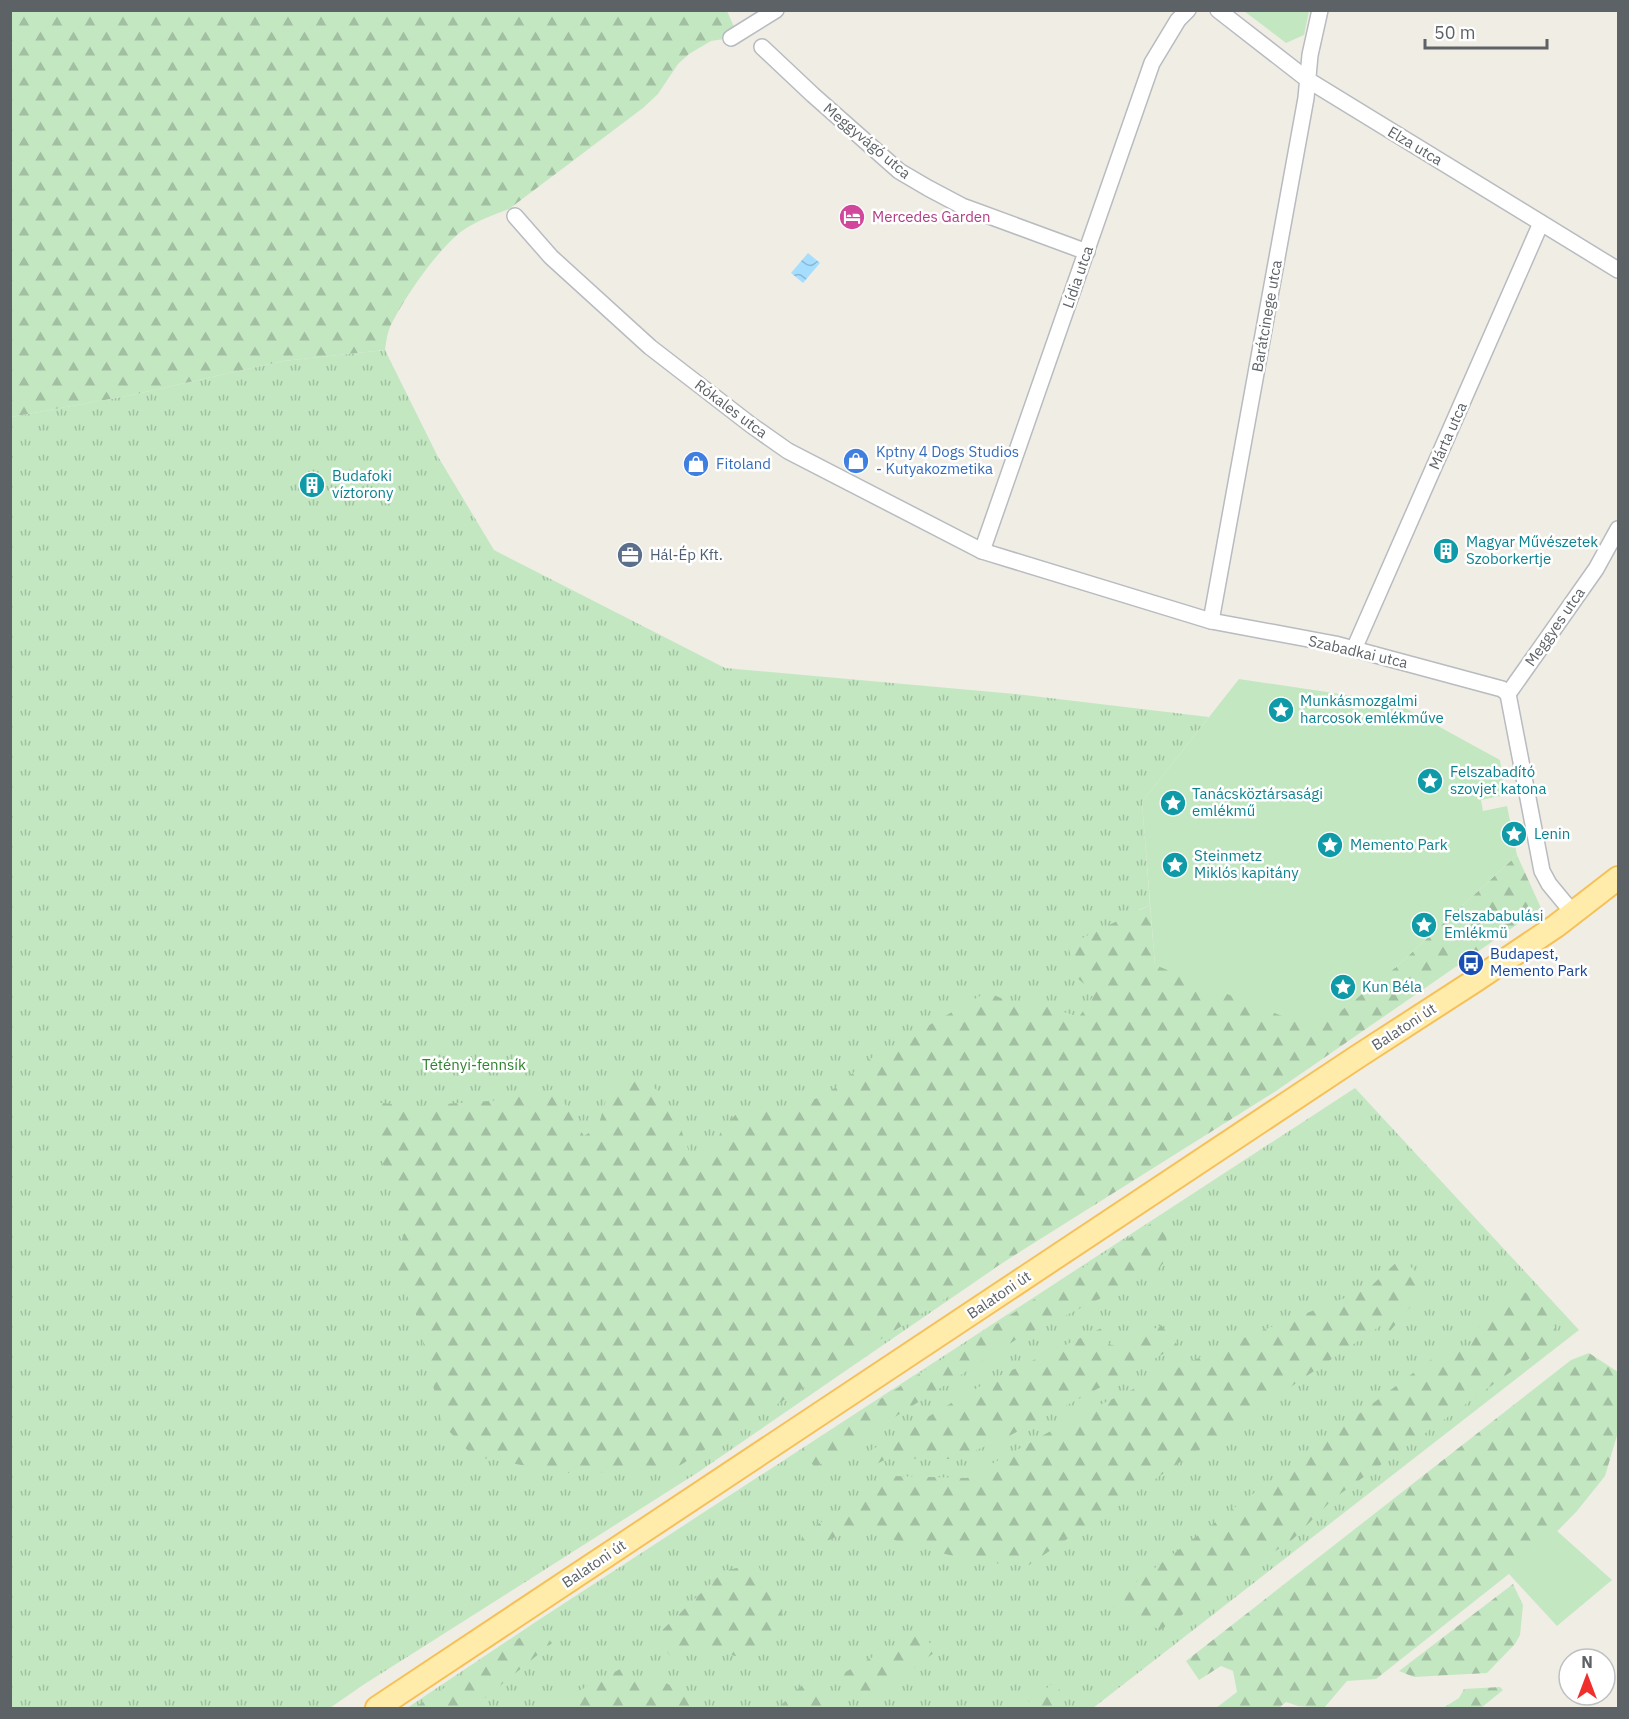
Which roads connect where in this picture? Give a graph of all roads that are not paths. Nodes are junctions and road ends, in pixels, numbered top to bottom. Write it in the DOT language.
graph roads {
  1 [pos="776,10"];
  2 [pos="1188,10"];
  3 [pos="1218,10"];
  4 [pos="1320,10"];
  5 [pos="730,38"];
  6 [pos="762,47"];
  7 [pos="1308,80"];
  8 [pos="515,216"];
  9 [pos="1541,223"];
  10 [pos="1087,252"];
  11 [pos="1618,270"];
  12 [pos="1618,529"];
  13 [pos="982,551"];
  14 [pos="1211,621"];
  15 [pos="1354,649"];
  16 [pos="1508,694"];
  17 [pos="1618,878"];
  18 [pos="1573,913"];
  19 [pos="377,1708"];
  1 -- 5 [label="street"];
  2 -- 10 [label="street, Lídia utca"];
  3 -- 7 [label="street, Elza utca"];
  4 -- 7 [label="street, Barátcinege utca"];
  6 -- 10 [label="street, Meggyvágó utca"];
  7 -- 9 [label="street, Elza utca"];
  7 -- 14 [label="street, Barátcinege utca"];
  8 -- 13 [label="street, Rókales utca"];
  9 -- 11 [label="street, Elza utca"];
  9 -- 15 [label="street, Márta utca"];
  10 -- 13 [label="street, Lídia utca"];
  12 -- 16 [label="street, Meggyes utca"];
  13 -- 14 [label="street, Szabadkai utca"];
  14 -- 15 [label="street, Szabadkai utca"];
  15 -- 16 [label="street, Szabadkai utca"];
  16 -- 18 [label="street"];
  17 -- 18 [label="main road, Balatoni út"];
  18 -- 19 [label="main road, Balatoni út"];
}
